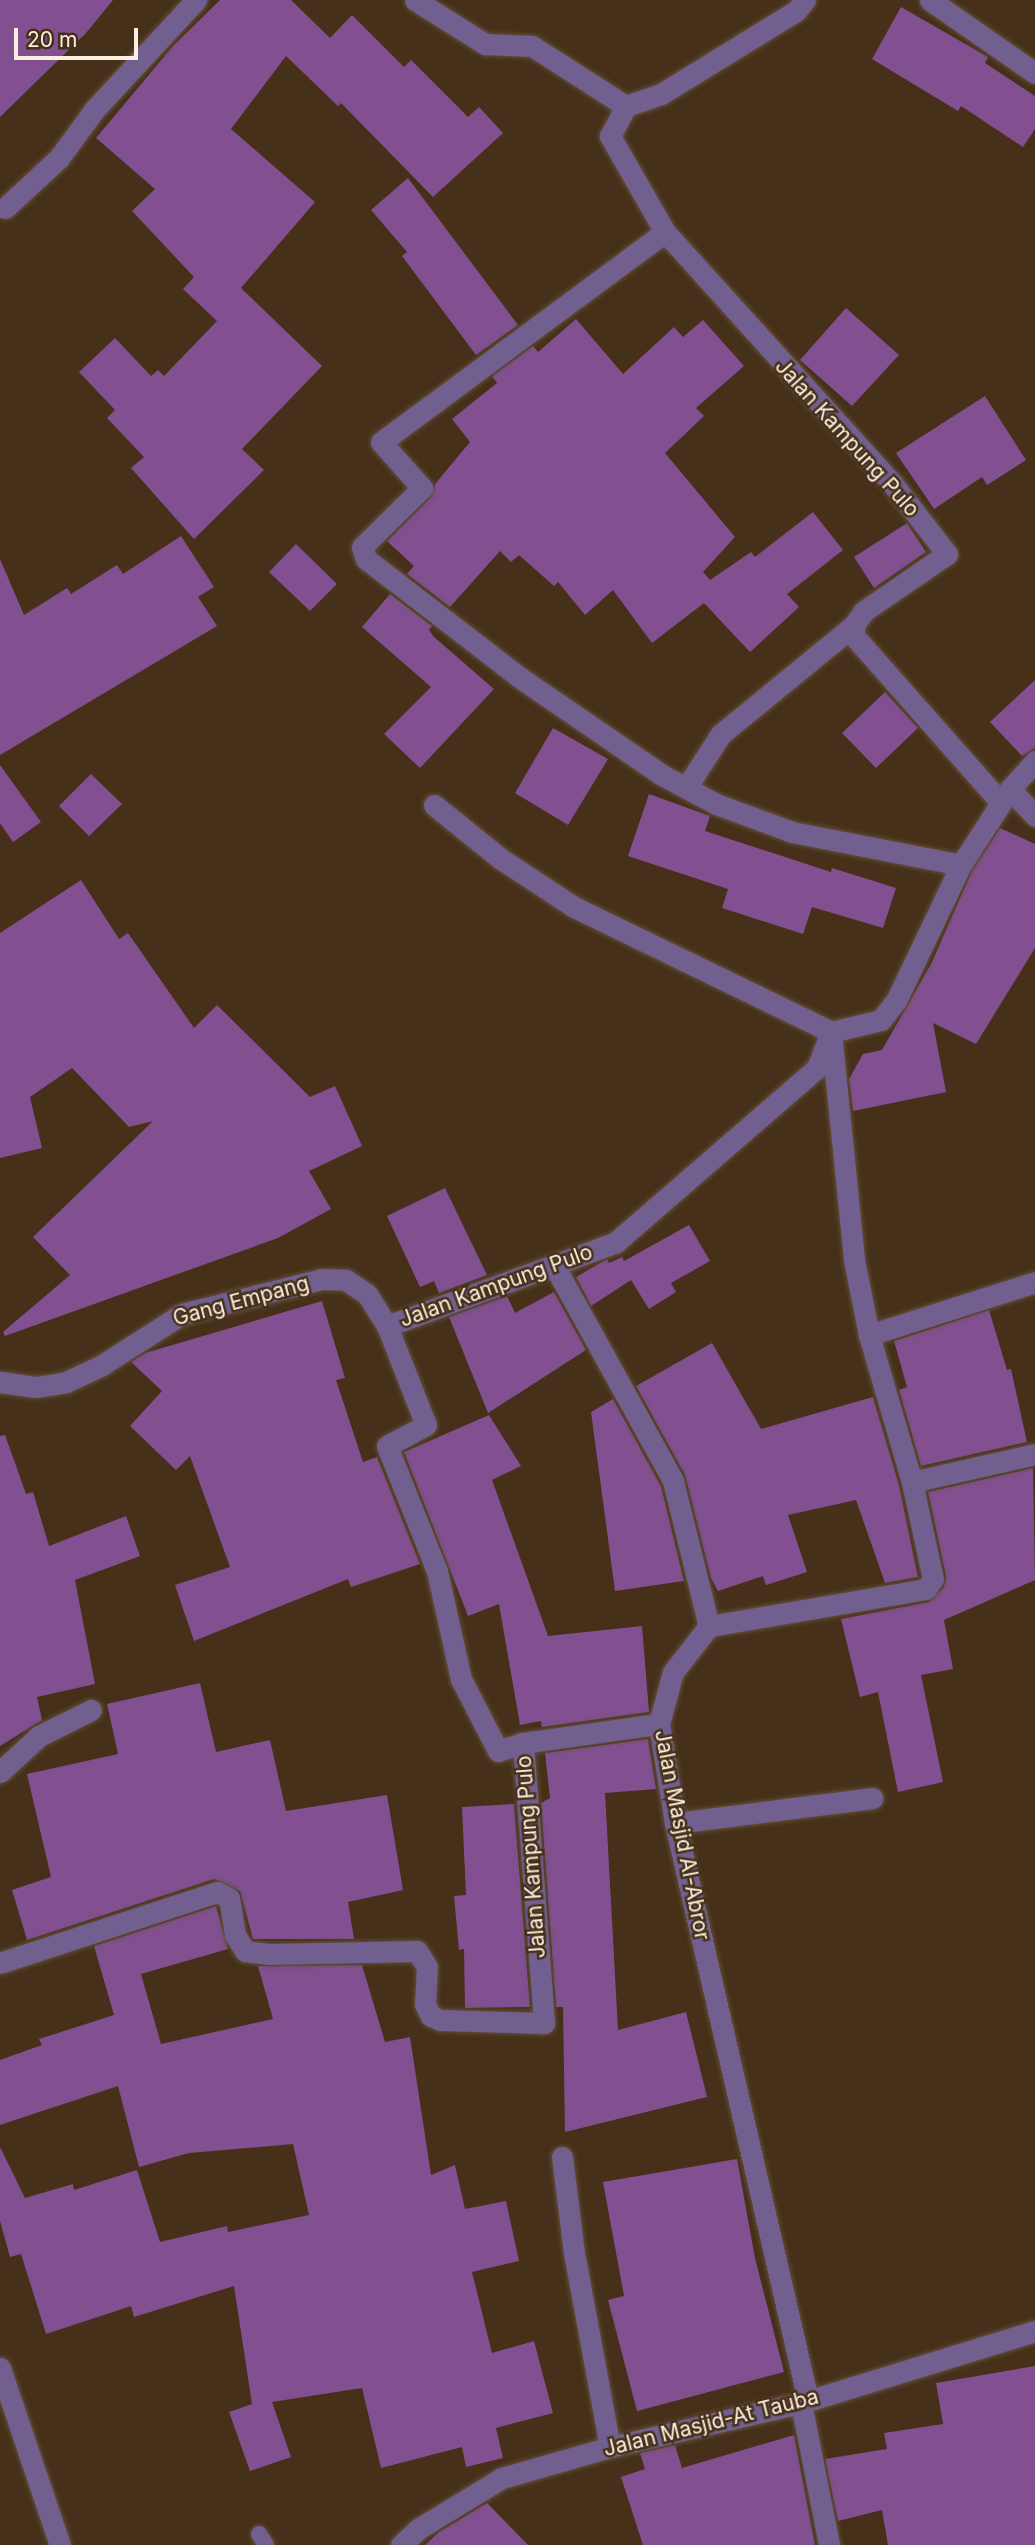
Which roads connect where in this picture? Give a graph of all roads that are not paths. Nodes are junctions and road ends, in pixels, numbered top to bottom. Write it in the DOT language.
graph roads {
  1 [pos="196,0"];
  2 [pos="415,0"];
  3 [pos="805,0"];
  4 [pos="930,0"];
  5 [pos="1035,73"];
  6 [pos="626,106"];
  7 [pos="5,208"];
  8 [pos="666,232"];
  9 [pos="854,625"];
  10 [pos="1035,761"];
  11 [pos="686,788"];
  12 [pos="1005,796"];
  13 [pos="434,805"];
  14 [pos="1035,816"];
  15 [pos="961,865"];
  16 [pos="831,1032"];
  17 [pos="554,1265"];
  18 [pos="1035,1282"];
  19 [pos="387,1326"];
  20 [pos="869,1335"];
  21 [pos="3,1383"];
  22 [pos="1035,1454"];
  23 [pos="912,1482"];
  24 [pos="709,1626"];
  25 [pos="91,1710"];
  26 [pos="659,1724"];
  27 [pos="523,1742"];
  28 [pos="0,1772"];
  29 [pos="872,1798"];
  30 [pos="675,1824"];
  31 [pos="0,1963"];
  32 [pos="562,2157"];
  33 [pos="1035,2331"];
  34 [pos="0,2368"];
  35 [pos="805,2402"];
  36 [pos="610,2447"];
  37 [pos="60,2545"];
  38 [pos="401,2545"];
  39 [pos="829,2545"];
  1 -- 7 [label="street"];
  2 -- 6 [label="street"];
  3 -- 6 [label="street"];
  4 -- 5 [label="street"];
  6 -- 8 [label="street, Jalan Kampung Pulo"];
  8 -- 9 [label="street, Jalan Kampung Pulo"];
  8 -- 11 [label="street"];
  9 -- 11 [label="street"];
  9 -- 12 [label="street"];
  10 -- 12 [label="street"];
  11 -- 15 [label="street"];
  12 -- 14 [label="street"];
  12 -- 15 [label="street"];
  13 -- 16 [label="street"];
  15 -- 16 [label="street"];
  16 -- 17 [label="street, Jalan Kampung Pulo"];
  16 -- 20 [label="street"];
  17 -- 19 [label="street, Jalan Kampung Pulo"];
  17 -- 24 [label="street"];
  18 -- 20 [label="street"];
  19 -- 21 [label="street, Gang Empang"];
  19 -- 27 [label="street, Jalan Kampung Pulo"];
  20 -- 23 [label="street"];
  22 -- 23 [label="street"];
  23 -- 24 [label="street"];
  24 -- 26 [label="street, Jalan Masjid Al-Abror"];
  25 -- 28 [label="street"];
  26 -- 27 [label="street"];
  26 -- 30 [label="street, Jalan Masjid Al-Abror"];
  27 -- 31 [label="street, Jalan Kampung Pulo"];
  29 -- 30 [label="street"];
  30 -- 35 [label="street, Jalan Masjid Al-Abror"];
  32 -- 36 [label="street"];
  33 -- 35 [label="street, Jalan Masjid-At Tauba"];
  34 -- 37 [label="street"];
  35 -- 36 [label="street, Jalan Masjid-At Tauba"];
  35 -- 39 [label="street, Jalan Masjid Al-Abror"];
  36 -- 38 [label="street, Jalan Masjid-At Tauba"];
}
